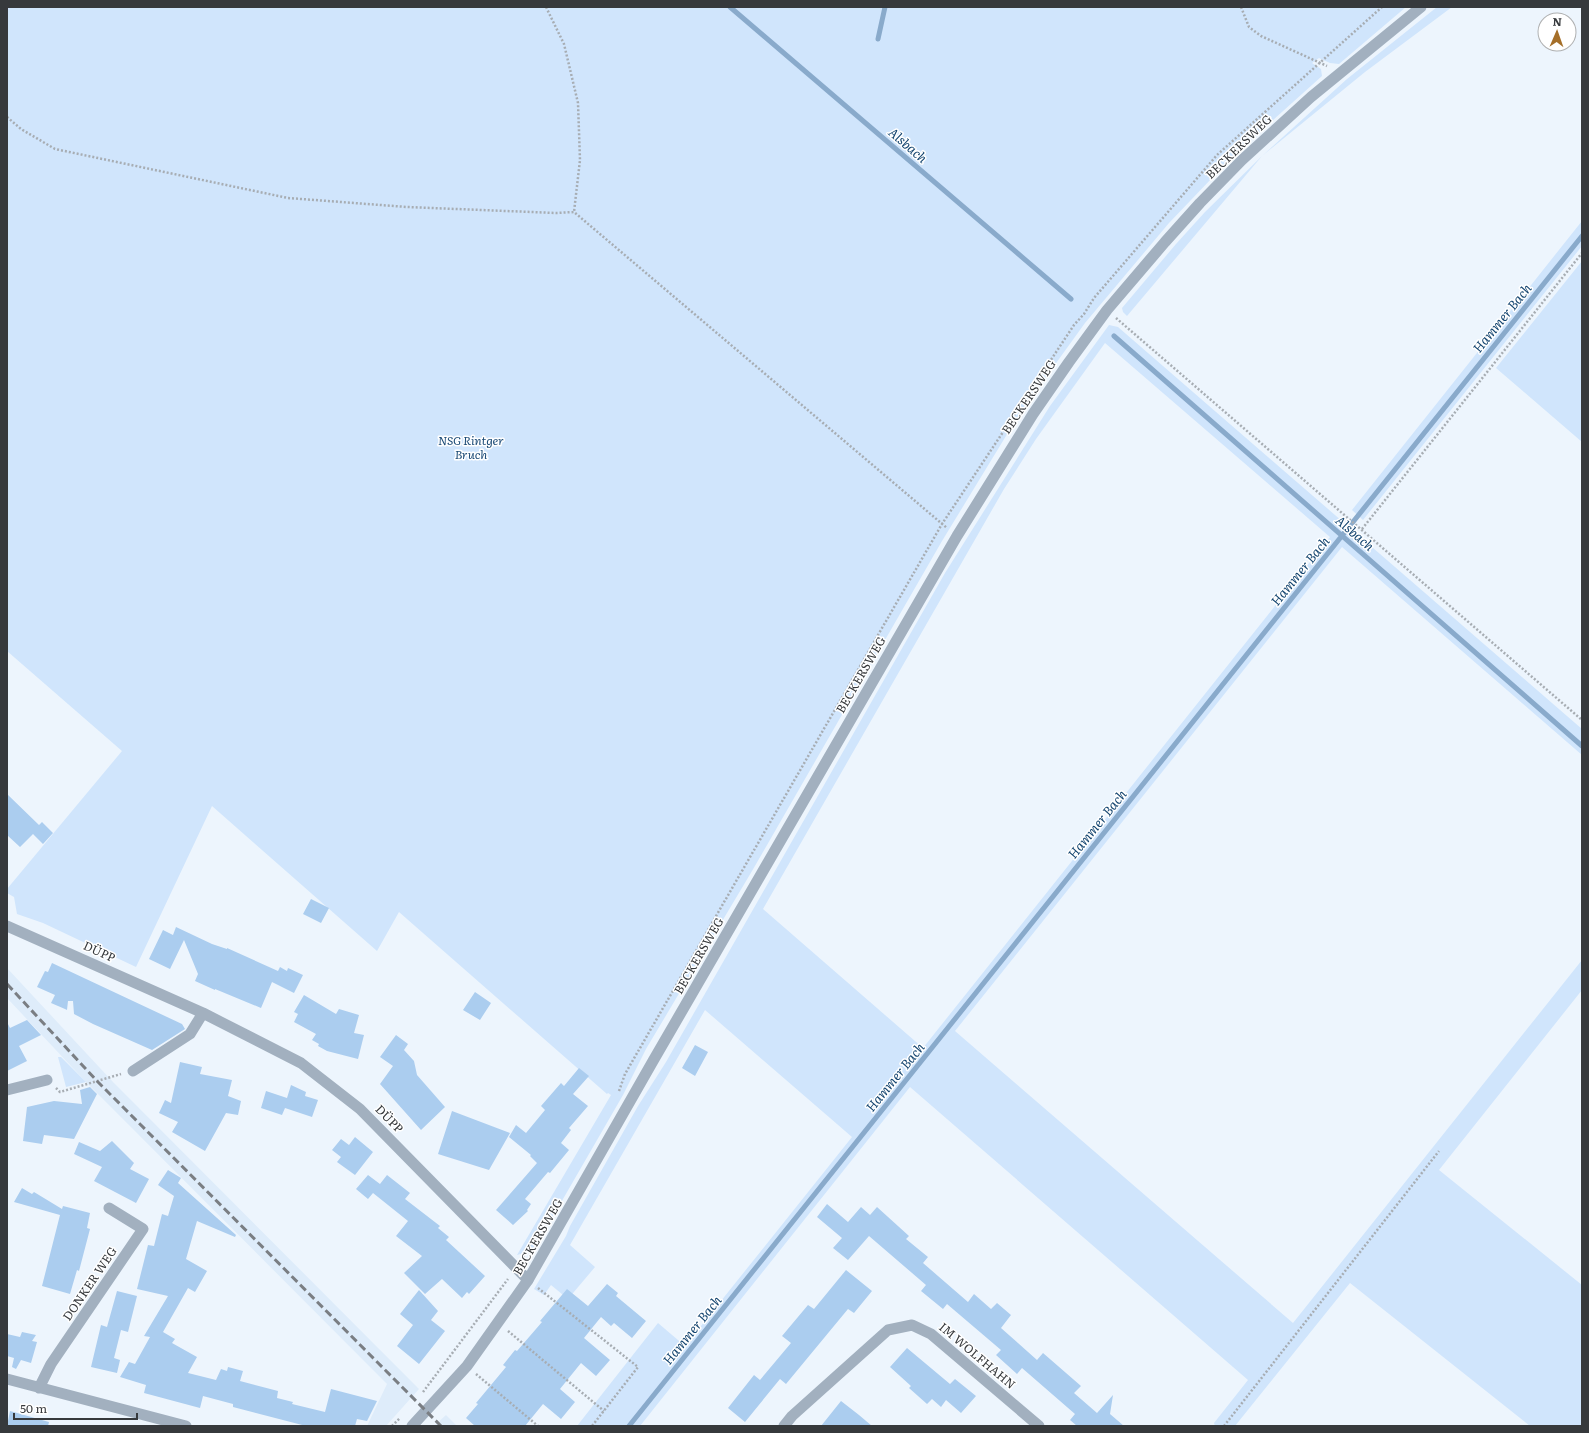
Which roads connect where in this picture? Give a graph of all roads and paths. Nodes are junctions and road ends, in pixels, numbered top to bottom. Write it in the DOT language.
graph roads {
  1 [pos="546,7"];
  2 [pos="1241,7"];
  3 [pos="1421,7"];
  4 [pos="1340,73"];
  5 [pos="7,117"];
  6 [pos="574,212"];
  7 [pos="1582,253"];
  8 [pos="1107,310"];
  9 [pos="1362,529"];
  10 [pos="956,536"];
  11 [pos="1582,720"];
  12 [pos="7,926"];
  13 [pos="203,1012"];
  14 [pos="133,1071"];
  15 [pos="47,1080"];
  16 [pos="7,1090"];
  17 [pos="1439,1152"];
  18 [pos="110,1208"];
  19 [pos="528,1280"];
  20 [pos="498,1323"];
  21 [pos="467,1366"];
  22 [pos="7,1379"];
  23 [pos="39,1388"];
  24 [pos="604,1411"];
  25 [pos="186,1426"];
  26 [pos="412,1426"];
  27 [pos="538,1426"];
  28 [pos="592,1426"];
  29 [pos="784,1426"];
  30 [pos="1039,1426"];
  31 [pos="1224,1426"];
  1 -- 6 [label="path"];
  2 -- 4 [label="path"];
  3 -- 4 [label="street, BECKERSWEG"];
  4 -- 8 [label="street, BECKERSWEG"];
  5 -- 6 [label="path"];
  6 -- 10 [label="path"];
  7 -- 9 [label="path"];
  8 -- 9 [label="path"];
  8 -- 10 [label="street, BECKERSWEG"];
  9 -- 11 [label="path"];
  10 -- 19 [label="street, BECKERSWEG"];
  12 -- 13 [label="street, DÜPP"];
  13 -- 14 [label="street"];
  13 -- 19 [label="street, DÜPP"];
  14 -- 15 [label="path"];
  15 -- 16 [label="street"];
  17 -- 31 [label="path"];
  18 -- 23 [label="street, DONKER WEG"];
  19 -- 20 [label="street, BECKERSWEG"];
  19 -- 24 [label="path"];
  20 -- 21 [label="street, BECKERSWEG"];
  20 -- 24 [label="path"];
  21 -- 26 [label="street, BECKERSWEG"];
  21 -- 27 [label="path"];
  22 -- 23 [label="street"];
  23 -- 25 [label="street"];
  24 -- 28 [label="path"];
  29 -- 30 [label="street, IM WOLFHAHN"];
}
